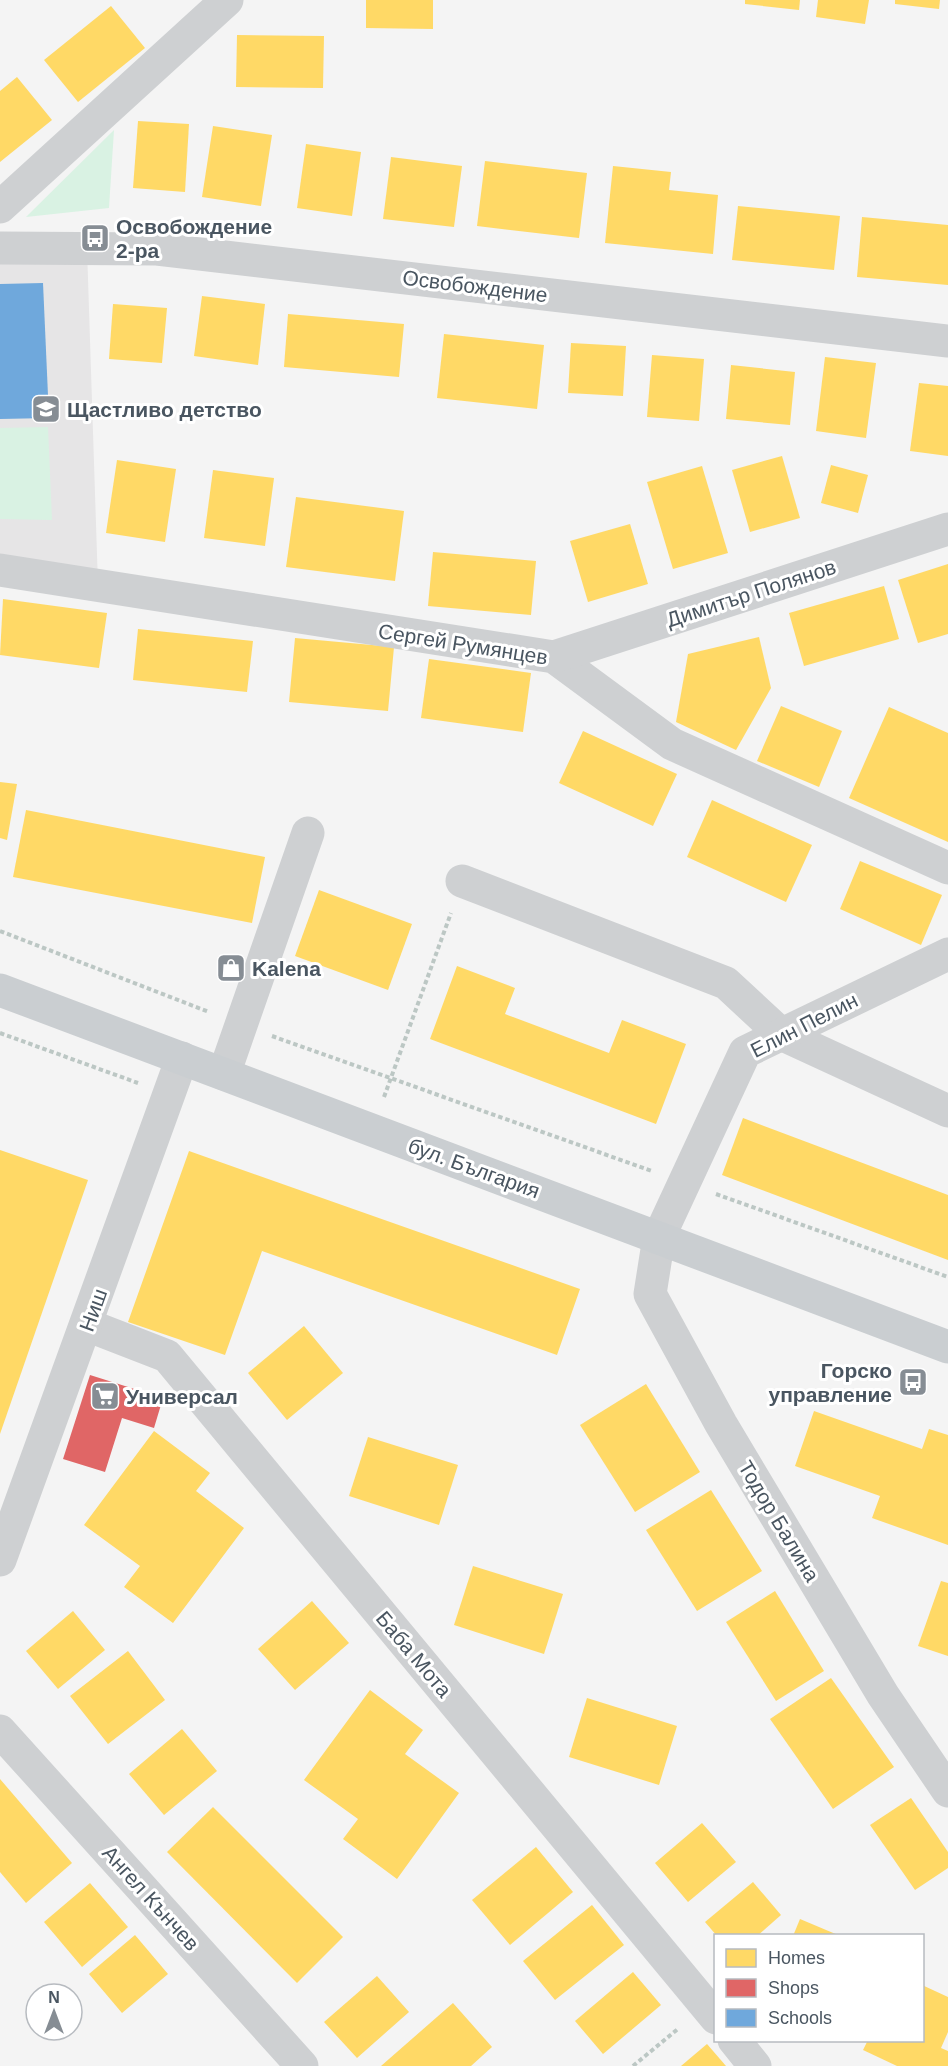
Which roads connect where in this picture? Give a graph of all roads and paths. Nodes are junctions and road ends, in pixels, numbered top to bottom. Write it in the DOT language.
graph roads {
  1 [pos="227,0"];
  2 [pos="0,207"];
  3 [pos="0,248"];
  4 [pos="948,341"];
  5 [pos="948,529"];
  6 [pos="0,570"];
  7 [pos="554,657"];
  8 [pos="308,833"];
  9 [pos="948,868"];
  10 [pos="462,881"];
  11 [pos="0,931"];
  12 [pos="948,954"];
  13 [pos="0,990"];
  14 [pos="241,1024"];
  15 [pos="781,1034"];
  16 [pos="182,1058"];
  17 [pos="224,1074"];
  18 [pos="391,1078"];
  19 [pos="948,1111"];
  20 [pos="372,1130"];
  21 [pos="684,1183"];
  22 [pos="659,1237"];
  23 [pos="948,1277"];
  24 [pos="87,1325"];
  25 [pos="948,1347"];
  26 [pos="1,1552"];
  27 [pos="0,1731"];
  28 [pos="948,1791"];
  29 [pos="710,2012"];
  30 [pos="736,2042"];
  31 [pos="302,2066"];
  32 [pos="633,2066"];
  33 [pos="755,2066"];
  1 -- 2 [label="street"];
  3 -- 4 [label="street, Освобождение"];
  5 -- 7 [label="street, Димитър Полянов"];
  6 -- 7 [label="street, Сергей Румянцев"];
  7 -- 9 [label="street, Сергей Румянцев"];
  8 -- 14 [label="street"];
  10 -- 15 [label="street"];
  10 -- 18 [label="path"];
  11 -- 14 [label="path"];
  12 -- 15 [label="street, Елин Пелин"];
  13 -- 16 [label="main road, бул. България"];
  14 -- 17 [label="street"];
  14 -- 18 [label="path"];
  15 -- 19 [label="street"];
  15 -- 21 [label="street, Елин Пелин"];
  16 -- 17 [label="main road, бул. България"];
  16 -- 24 [label="street, Ниш"];
  17 -- 20 [label="main road, бул. България"];
  18 -- 20 [label="path"];
  18 -- 21 [label="path"];
  20 -- 22 [label="main road, бул. България"];
  21 -- 22 [label="street, Елин Пелин"];
  21 -- 23 [label="path"];
  22 -- 25 [label="main road, бул. България"];
  22 -- 28 [label="street, Тодор Балина"];
  24 -- 26 [label="street, Ниш"];
  24 -- 29 [label="street, Баба Мота"];
  27 -- 31 [label="street, Ангел Кънчев"];
  29 -- 32 [label="path"];
  30 -- 33 [label="street"];
}
